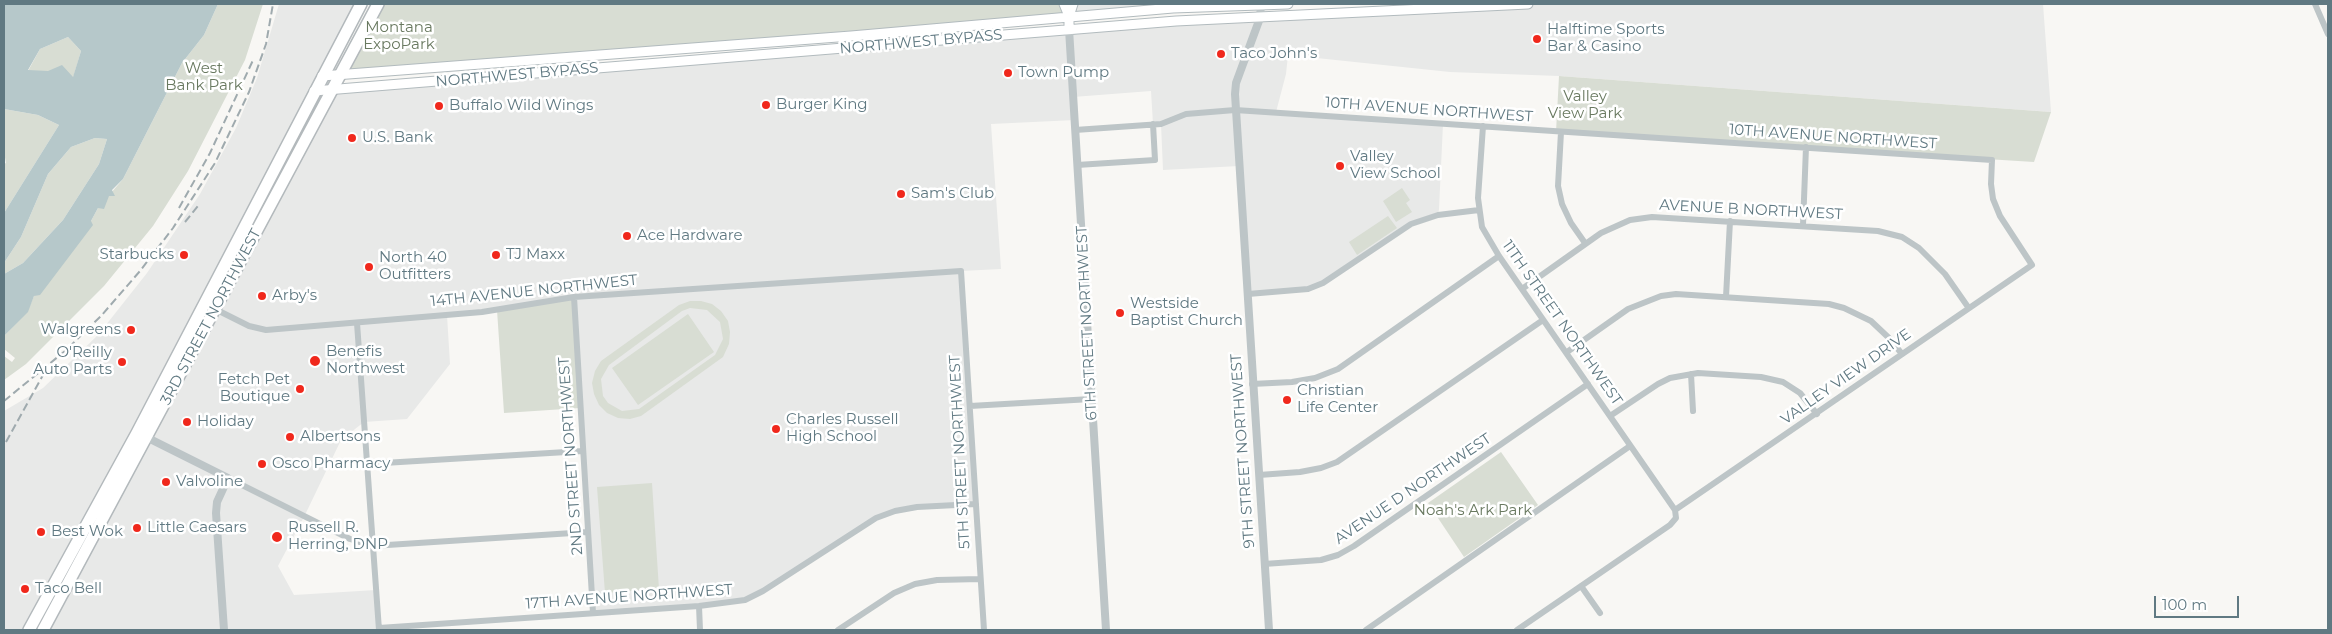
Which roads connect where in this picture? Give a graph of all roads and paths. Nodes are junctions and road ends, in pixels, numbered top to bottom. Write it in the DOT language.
graph roads {
  1 [pos="360,4"];
  2 [pos="378,4"];
  3 [pos="1064,4"];
  4 [pos="1073,4"];
  5 [pos="1261,4"];
  6 [pos="1288,4"];
  7 [pos="1528,4"];
  8 [pos="2316,4"];
  9 [pos="1492,5"];
  10 [pos="1382,8"];
  11 [pos="1069,16"];
  12 [pos="1260,18"];
  13 [pos="1069,29"];
  14 [pos="2328,34"];
  15 [pos="342,74"];
  16 [pos="322,76"];
  17 [pos="332,90"];
  18 [pos="314,91"];
  19 [pos="1235,110"];
  20 [pos="1153,124"];
  21 [pos="1483,126"];
  22 [pos="1075,130"];
  23 [pos="1561,132"];
  24 [pos="1806,148"];
  25 [pos="1077,165"];
  26 [pos="1479,210"];
  27 [pos="1730,221"];
  28 [pos="1802,225"];
  29 [pos="1585,243"];
  30 [pos="1499,256"];
  31 [pos="2032,265"];
  32 [pos="961,271"];
  33 [pos="1522,289"];
  34 [pos="1248,294"];
  35 [pos="1726,297"];
  36 [pos="574,298"];
  37 [pos="210,306"];
  38 [pos="1968,307"];
  39 [pos="1543,320"];
  40 [pos="357,323"];
  41 [pos="1567,352"];
  42 [pos="1902,354"];
  43 [pos="1691,374"];
  44 [pos="1252,384"];
  45 [pos="1588,384"];
  46 [pos="1091,399"];
  47 [pos="970,406"];
  48 [pos="1693,411"];
  49 [pos="1817,414"];
  50 [pos="1610,416"];
  51 [pos="142,435"];
  52 [pos="1630,446"];
  53 [pos="583,451"];
  54 [pos="367,464"];
  55 [pos="1259,475"];
  56 [pos="228,478"];
  57 [pos="976,504"];
  58 [pos="1675,510"];
  59 [pos="588,532"];
  60 [pos="372,546"];
  61 [pos="1264,564"];
  62 [pos="980,579"];
  63 [pos="1581,586"];
  64 [pos="699,606"];
  65 [pos="593,613"];
  66 [pos="1600,613"];
  67 [pos="379,629"];
  68 [pos="29,630"];
  69 [pos="43,630"];
  70 [pos="224,630"];
  71 [pos="700,630"];
  72 [pos="838,630"];
  73 [pos="984,630"];
  74 [pos="1106,630"];
  75 [pos="1269,630"];
  76 [pos="1366,630"];
  77 [pos="1517,630"];
  1 -- 16 [label="highway, 3RD STREET NORTHWEST"];
  2 -- 15 [label="highway, 3RD STREET NORTHWEST"];
  3 -- 11 [label="main road, 6TH STREET NORTHWEST"];
  4 -- 11 [label="main road, 6TH STREET NORTHWEST"];
  5 -- 6 [label="main road, NORTHWEST BYPASS"];
  5 -- 11 [label="main road, NORTHWEST BYPASS"];
  5 -- 12 [label="street, 9TH STREET NORTHWEST"];
  7 -- 9 [label="main road, NORTHWEST BYPASS"];
  8 -- 14 [label="street"];
  9 -- 10 [label="main road, NORTHWEST BYPASS"];
  10 -- 12 [label="main road, NORTHWEST BYPASS"];
  11 -- 13 [label="main road, 6TH STREET NORTHWEST"];
  11 -- 15 [label="main road, NORTHWEST BYPASS"];
  12 -- 13 [label="main road, NORTHWEST BYPASS"];
  12 -- 19 [label="street, 9TH STREET NORTHWEST"];
  13 -- 17 [label="main road, NORTHWEST BYPASS"];
  13 -- 22 [label="street, 6TH STREET NORTHWEST"];
  15 -- 16 [label="main road, NORTHWEST BYPASS"];
  15 -- 17 [label="highway, 3RD STREET NORTHWEST"];
  16 -- 18 [label="highway, 3RD STREET NORTHWEST"];
  17 -- 18 [label="main road, NORTHWEST BYPASS"];
  17 -- 37 [label="highway, 3RD STREET NORTHWEST"];
  18 -- 37 [label="highway, 3RD STREET NORTHWEST"];
  19 -- 20 [label="street, 10TH AVENUE NORTHWEST"];
  19 -- 21 [label="street, 10TH AVENUE NORTHWEST"];
  19 -- 34 [label="street, 9TH STREET NORTHWEST"];
  20 -- 22 [label="street, 10TH AVENUE NORTHWEST"];
  20 -- 25 [label="street"];
  21 -- 23 [label="street, 10TH AVENUE NORTHWEST"];
  21 -- 26 [label="street, 11TH STREET NORTHWEST"];
  22 -- 25 [label="street, 6TH STREET NORTHWEST"];
  23 -- 24 [label="street, 10TH AVENUE NORTHWEST"];
  23 -- 29 [label="street"];
  24 -- 28 [label="street"];
  24 -- 31 [label="street, 10TH AVENUE NORTHWEST"];
  25 -- 46 [label="street, 6TH STREET NORTHWEST"];
  26 -- 30 [label="street, 11TH STREET NORTHWEST"];
  26 -- 34 [label="street"];
  27 -- 28 [label="street, AVENUE B NORTHWEST"];
  27 -- 29 [label="street, AVENUE B NORTHWEST"];
  27 -- 35 [label="street"];
  28 -- 38 [label="street, AVENUE B NORTHWEST"];
  29 -- 33 [label="street, AVENUE B NORTHWEST"];
  30 -- 33 [label="street, 11TH STREET NORTHWEST"];
  30 -- 44 [label="street"];
  31 -- 38 [label="street, VALLEY VIEW DRIVE"];
  32 -- 36 [label="street, 14TH AVENUE NORTHWEST"];
  32 -- 47 [label="street, 5TH STREET NORTHWEST"];
  33 -- 39 [label="street, 11TH STREET NORTHWEST"];
  34 -- 44 [label="street, 9TH STREET NORTHWEST"];
  35 -- 41 [label="street"];
  35 -- 42 [label="street"];
  36 -- 40 [label="street, 14TH AVENUE NORTHWEST"];
  36 -- 53 [label="street, 2ND STREET NORTHWEST"];
  37 -- 40 [label="street, 14TH AVENUE NORTHWEST"];
  37 -- 51 [label="highway, 3RD STREET NORTHWEST"];
  38 -- 42 [label="street, VALLEY VIEW DRIVE"];
  39 -- 41 [label="street, 11TH STREET NORTHWEST"];
  39 -- 55 [label="street"];
  40 -- 54 [label="street"];
  41 -- 45 [label="street, 11TH STREET NORTHWEST"];
  42 -- 49 [label="street, VALLEY VIEW DRIVE"];
  43 -- 48 [label="street"];
  43 -- 49 [label="street"];
  43 -- 50 [label="street"];
  44 -- 55 [label="street, 9TH STREET NORTHWEST"];
  45 -- 50 [label="street, 11TH STREET NORTHWEST"];
  45 -- 61 [label="street, AVENUE D NORTHWEST"];
  46 -- 47 [label="street"];
  46 -- 74 [label="street, 6TH STREET NORTHWEST"];
  47 -- 57 [label="street, 5TH STREET NORTHWEST"];
  49 -- 58 [label="street, VALLEY VIEW DRIVE"];
  50 -- 52 [label="street, 11TH STREET NORTHWEST"];
  51 -- 56 [label="street"];
  51 -- 68 [label="highway, 3RD STREET NORTHWEST"];
  51 -- 69 [label="highway, 3RD STREET NORTHWEST"];
  52 -- 58 [label="street, 11TH STREET NORTHWEST"];
  52 -- 76 [label="street"];
  53 -- 54 [label="street"];
  53 -- 59 [label="street, 2ND STREET NORTHWEST"];
  54 -- 60 [label="street"];
  55 -- 61 [label="street, 9TH STREET NORTHWEST"];
  56 -- 60 [label="street"];
  56 -- 70 [label="street"];
  57 -- 62 [label="street, 5TH STREET NORTHWEST"];
  57 -- 64 [label="street, 17TH AVENUE NORTHWEST"];
  58 -- 63 [label="street, 11TH STREET NORTHWEST"];
  59 -- 60 [label="street"];
  59 -- 65 [label="street, 2ND STREET NORTHWEST"];
  60 -- 67 [label="street"];
  61 -- 75 [label="street, 9TH STREET NORTHWEST"];
  62 -- 72 [label="street"];
  62 -- 73 [label="street, 5TH STREET NORTHWEST"];
  63 -- 66 [label="street"];
  63 -- 77 [label="street"];
  64 -- 65 [label="street, 17TH AVENUE NORTHWEST"];
  64 -- 71 [label="street"];
  65 -- 67 [label="street, 17TH AVENUE NORTHWEST"];
}
